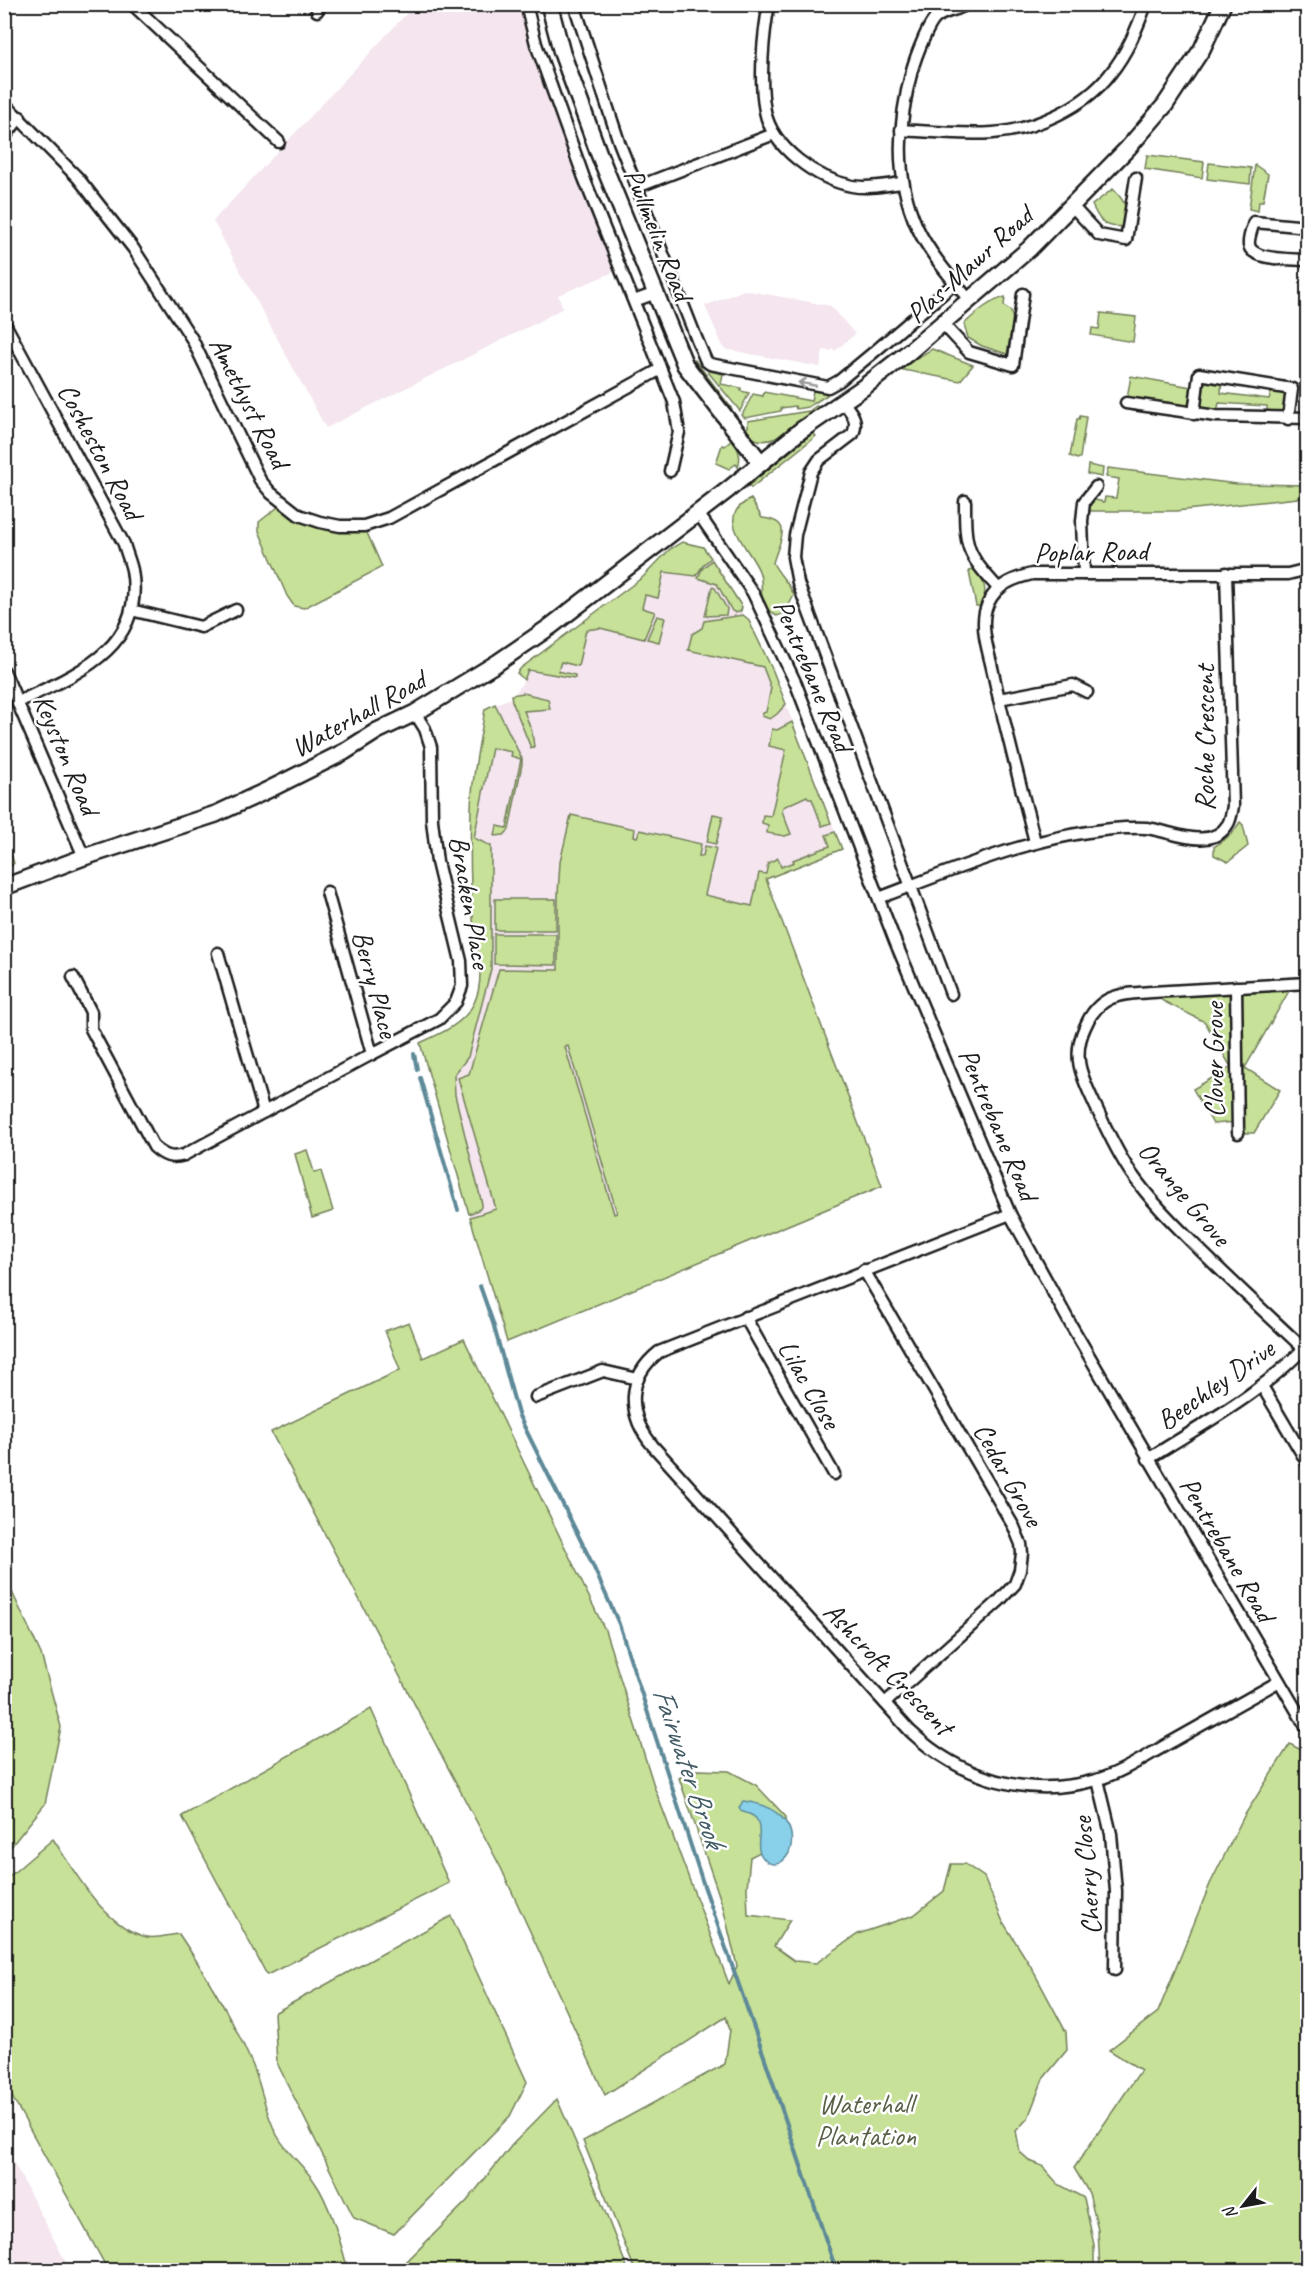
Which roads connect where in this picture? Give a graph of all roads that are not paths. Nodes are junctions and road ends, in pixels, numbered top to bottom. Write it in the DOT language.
graph roads {
  1 [pos="132,4"];
  2 [pos="526,4"];
  3 [pos="549,4"];
  4 [pos="574,4"];
  5 [pos="769,4"];
  6 [pos="934,4"];
  7 [pos="966,4"];
  8 [pos="1146,4"];
  9 [pos="1223,4"];
  10 [pos="936,17"];
  11 [pos="4,103"];
  12 [pos="20,117"];
  13 [pos="901,130"];
  14 [pos="774,134"];
  15 [pos="4,138"];
  16 [pos="279,142"];
  17 [pos="1136,178"];
  18 [pos="902,183"];
  19 [pos="638,187"];
  20 [pos="1072,206"];
  21 [pos="1308,226"];
  22 [pos="1308,260"];
  23 [pos="955,283"];
  24 [pos="656,293"];
  25 [pos="1023,294"];
  26 [pos="634,301"];
  27 [pos="970,301"];
  28 [pos="4,322"];
  29 [pos="943,324"];
  30 [pos="697,340"];
  31 [pos="678,349"];
  32 [pos="661,369"];
  33 [pos="843,402"];
  34 [pos="1126,403"];
  35 [pos="1194,414"];
  36 [pos="1308,418"];
  37 [pos="1288,419"];
  38 [pos="761,463"];
  39 [pos="670,471"];
  40 [pos="1096,487"];
  41 [pos="965,501"];
  42 [pos="698,513"];
  43 [pos="1308,569"];
  44 [pos="1226,573"];
  45 [pos="1084,574"];
  46 [pos="998,588"];
  47 [pos="131,610"];
  48 [pos="236,610"];
  49 [pos="4,671"];
  50 [pos="1087,692"];
  51 [pos="999,699"];
  52 [pos="18,702"];
  53 [pos="416,713"];
  54 [pos="1035,842"];
  55 [pos="84,857"];
  56 [pos="10,885"];
  57 [pos="912,886"];
  58 [pos="327,892"];
  59 [pos="879,898"];
  60 [pos="218,953"];
  61 [pos="73,977"];
  62 [pos="1308,983"];
  63 [pos="1236,987"];
  64 [pos="951,994"];
  65 [pos="372,1054"];
  66 [pos="264,1112"];
  67 [pos="1238,1133"];
  68 [pos="1011,1214"];
  69 [pos="864,1270"];
  70 [pos="745,1317"];
  71 [pos="1306,1346"];
  72 [pos="638,1379"];
  73 [pos="1262,1386"];
  74 [pos="536,1397"];
  75 [pos="1148,1459"];
  76 [pos="1308,1464"];
  77 [pos="834,1474"];
  78 [pos="1278,1682"];
  79 [pos="885,1704"];
  80 [pos="1308,1730"];
  81 [pos="1098,1780"];
  82 [pos="1115,1970"];
  1 -- 16 [label="street"];
  2 -- 26 [label="street, Pwllmelin Road"];
  3 -- 24 [label="street, Pwllmelin Road"];
  4 -- 19 [label="street, Pwllmelin Road"];
  5 -- 14 [label="street"];
  6 -- 10 [label="street"];
  7 -- 10 [label="street"];
  8 -- 13 [label="street"];
  9 -- 20 [label="street, Plas-Mawr Road"];
  10 -- 13 [label="street"];
  11 -- 12 [label="street, Amethyst Road"];
  12 -- 15 [label="street"];
  12 -- 32 [label="street, Amethyst Road"];
  13 -- 18 [label="street"];
  14 -- 18 [label="street"];
  14 -- 19 [label="street"];
  17 -- 20 [label="street"];
  18 -- 23 [label="street"];
  19 -- 30 [label="street, Pwllmelin Road"];
  20 -- 27 [label="street, Plas-Mawr Road"];
  21 -- 22 [label="street"];
  23 -- 27 [label="street"];
  23 -- 30 [label="street, Plas-Mawr Road, one-way"];
  24 -- 26 [label="street"];
  24 -- 31 [label="street, Pwllmelin Road"];
  25 -- 29 [label="street"];
  26 -- 32 [label="street, Pwllmelin Road"];
  27 -- 29 [label="street, Plas-Mawr Road"];
  28 -- 47 [label="street, Cosheston Road"];
  29 -- 33 [label="street, Plas-Mawr Road"];
  30 -- 31 [label="street"];
  31 -- 38 [label="street, Pwllmelin Road"];
  32 -- 39 [label="street, Pwllmelin Road"];
  33 -- 38 [label="street, Plas-Mawr Road"];
  33 -- 57 [label="street"];
  34 -- 35 [label="street"];
  35 -- 37 [label="street"];
  35 -- 37 [label="street"];
  36 -- 37 [label="street"];
  38 -- 42 [label="street, Plas-Mawr Road"];
  40 -- 45 [label="street"];
  41 -- 46 [label="street"];
  42 -- 53 [label="street, Waterhall Road"];
  42 -- 59 [label="street, Pentrebane Road"];
  43 -- 44 [label="street, Poplar Road"];
  44 -- 45 [label="street, Poplar Road"];
  44 -- 54 [label="street, Roche Crescent"];
  45 -- 46 [label="street, Poplar Road"];
  46 -- 51 [label="street, Poplar Road"];
  47 -- 48 [label="street"];
  47 -- 52 [label="street, Cosheston Road"];
  49 -- 52 [label="street, Keyston Road"];
  50 -- 51 [label="street"];
  51 -- 54 [label="street, Poplar Road"];
  52 -- 55 [label="street, Keyston Road"];
  53 -- 55 [label="street, Waterhall Road"];
  53 -- 65 [label="street, Bracken Place"];
  54 -- 57 [label="street, Roche Crescent"];
  55 -- 56 [label="street, Waterhall Road"];
  57 -- 59 [label="street, Roche Crescent"];
  57 -- 64 [label="street"];
  58 -- 65 [label="street, Berry Place"];
  59 -- 68 [label="street, Pentrebane Road"];
  60 -- 66 [label="street"];
  61 -- 66 [label="street, Berry Place"];
  62 -- 63 [label="street, Orange Grove"];
  63 -- 67 [label="street, Clover Grove"];
  63 -- 71 [label="street, Orange Grove"];
  65 -- 66 [label="street, Berry Place"];
  68 -- 69 [label="street, Ashcroft Crescent"];
  68 -- 75 [label="street, Pentrebane Road"];
  69 -- 70 [label="street, Ashcroft Crescent"];
  69 -- 79 [label="street, Cedar Grove"];
  70 -- 72 [label="street, Ashcroft Crescent"];
  70 -- 77 [label="street, Lilac Close"];
  71 -- 73 [label="street, Beechley Drive"];
  72 -- 74 [label="street"];
  72 -- 79 [label="street, Ashcroft Crescent"];
  73 -- 75 [label="street, Beechley Drive"];
  73 -- 76 [label="street"];
  75 -- 78 [label="street, Pentrebane Road"];
  78 -- 80 [label="street, Pentrebane Road"];
  78 -- 81 [label="street, Ashcroft Crescent"];
  79 -- 81 [label="street, Ashcroft Crescent"];
  81 -- 82 [label="street, Cherry Close"];
}
